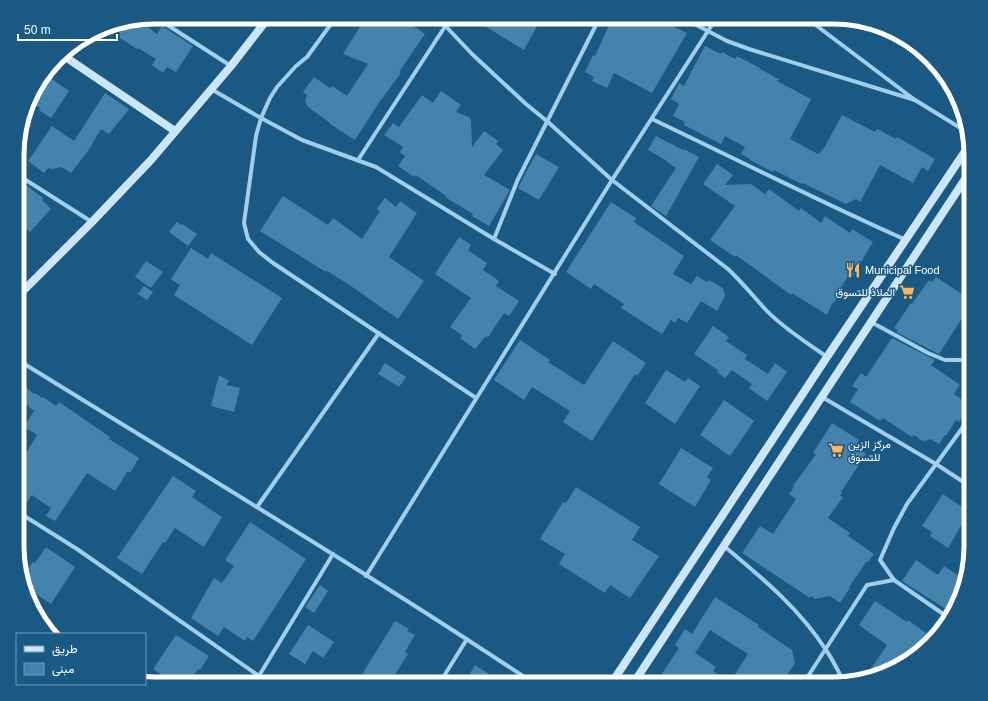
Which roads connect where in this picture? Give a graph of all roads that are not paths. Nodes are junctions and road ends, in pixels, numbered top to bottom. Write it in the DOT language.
graph roads {
  1 [pos="166,24"];
  2 [pos="264,24"];
  3 [pos="331,24"];
  4 [pos="597,24"];
  5 [pos="696,24"];
  6 [pos="713,24"];
  7 [pos="814,24"];
  8 [pos="446,25"];
  9 [pos="708,30"];
  10 [pos="66,58"];
  11 [pos="231,66"];
  12 [pos="211,89"];
  13 [pos="915,100"];
  14 [pos="261,118"];
  15 [pos="652,119"];
  16 [pos="548,122"];
  17 [pos="961,128"];
  18 [pos="175,131"];
  19 [pos="964,153"];
  20 [pos="358,160"];
  21 [pos="24,179"];
  22 [pos="612,180"];
  23 [pos="964,181"];
  24 [pos="92,222"];
  25 [pos="494,239"];
  26 [pos="906,240"];
  27 [pos="555,274"];
  28 [pos="24,290"];
  29 [pos="871,322"];
  30 [pos="379,333"];
  31 [pos="827,357"];
  32 [pos="964,360"];
  33 [pos="24,364"];
  34 [pos="821,397"];
  35 [pos="476,398"];
  36 [pos="964,426"];
  37 [pos="936,464"];
  38 [pos="964,482"];
  39 [pos="257,507"];
  40 [pos="24,516"];
  41 [pos="723,546"];
  42 [pos="333,554"];
  43 [pos="366,576"];
  44 [pos="894,580"];
  45 [pos="944,615"];
  46 [pos="467,639"];
  47 [pos="826,650"];
  48 [pos="258,676"];
  49 [pos="443,677"];
  50 [pos="524,677"];
  51 [pos="616,677"];
  52 [pos="638,677"];
  53 [pos="808,677"];
  54 [pos="841,677"];
  1 -- 11 [label="street"];
  2 -- 11 [label="street"];
  3 -- 14 [label="street"];
  4 -- 16 [label="street"];
  5 -- 9 [label="street"];
  6 -- 9 [label="street"];
  7 -- 13 [label="street"];
  8 -- 16 [label="street"];
  8 -- 20 [label="street"];
  9 -- 13 [label="street"];
  9 -- 15 [label="street"];
  10 -- 18 [label="street"];
  11 -- 12 [label="street"];
  12 -- 14 [label="street"];
  12 -- 18 [label="street"];
  13 -- 17 [label="street"];
  14 -- 20 [label="street"];
  14 -- 30 [label="street"];
  15 -- 22 [label="street"];
  15 -- 26 [label="street"];
  16 -- 22 [label="street"];
  16 -- 25 [label="street"];
  18 -- 24 [label="street"];
  19 -- 26 [label="street"];
  20 -- 25 [label="street"];
  21 -- 24 [label="street"];
  22 -- 27 [label="street"];
  22 -- 31 [label="street"];
  23 -- 29 [label="street"];
  24 -- 28 [label="street"];
  25 -- 27 [label="street"];
  26 -- 31 [label="street"];
  27 -- 35 [label="street"];
  29 -- 32 [label="street"];
  29 -- 34 [label="street"];
  30 -- 35 [label="street"];
  30 -- 39 [label="street"];
  31 -- 51 [label="street"];
  33 -- 39 [label="street"];
  34 -- 37 [label="street"];
  34 -- 41 [label="street"];
  35 -- 43 [label="street"];
  36 -- 37 [label="street"];
  37 -- 38 [label="street"];
  37 -- 44 [label="street"];
  39 -- 42 [label="street"];
  40 -- 48 [label="street"];
  41 -- 47 [label="street"];
  41 -- 52 [label="street"];
  42 -- 43 [label="street"];
  42 -- 48 [label="street"];
  43 -- 46 [label="street"];
  44 -- 45 [label="street"];
  44 -- 47 [label="street"];
  46 -- 49 [label="street"];
  46 -- 50 [label="street"];
  47 -- 53 [label="street"];
  47 -- 54 [label="street"];
}
